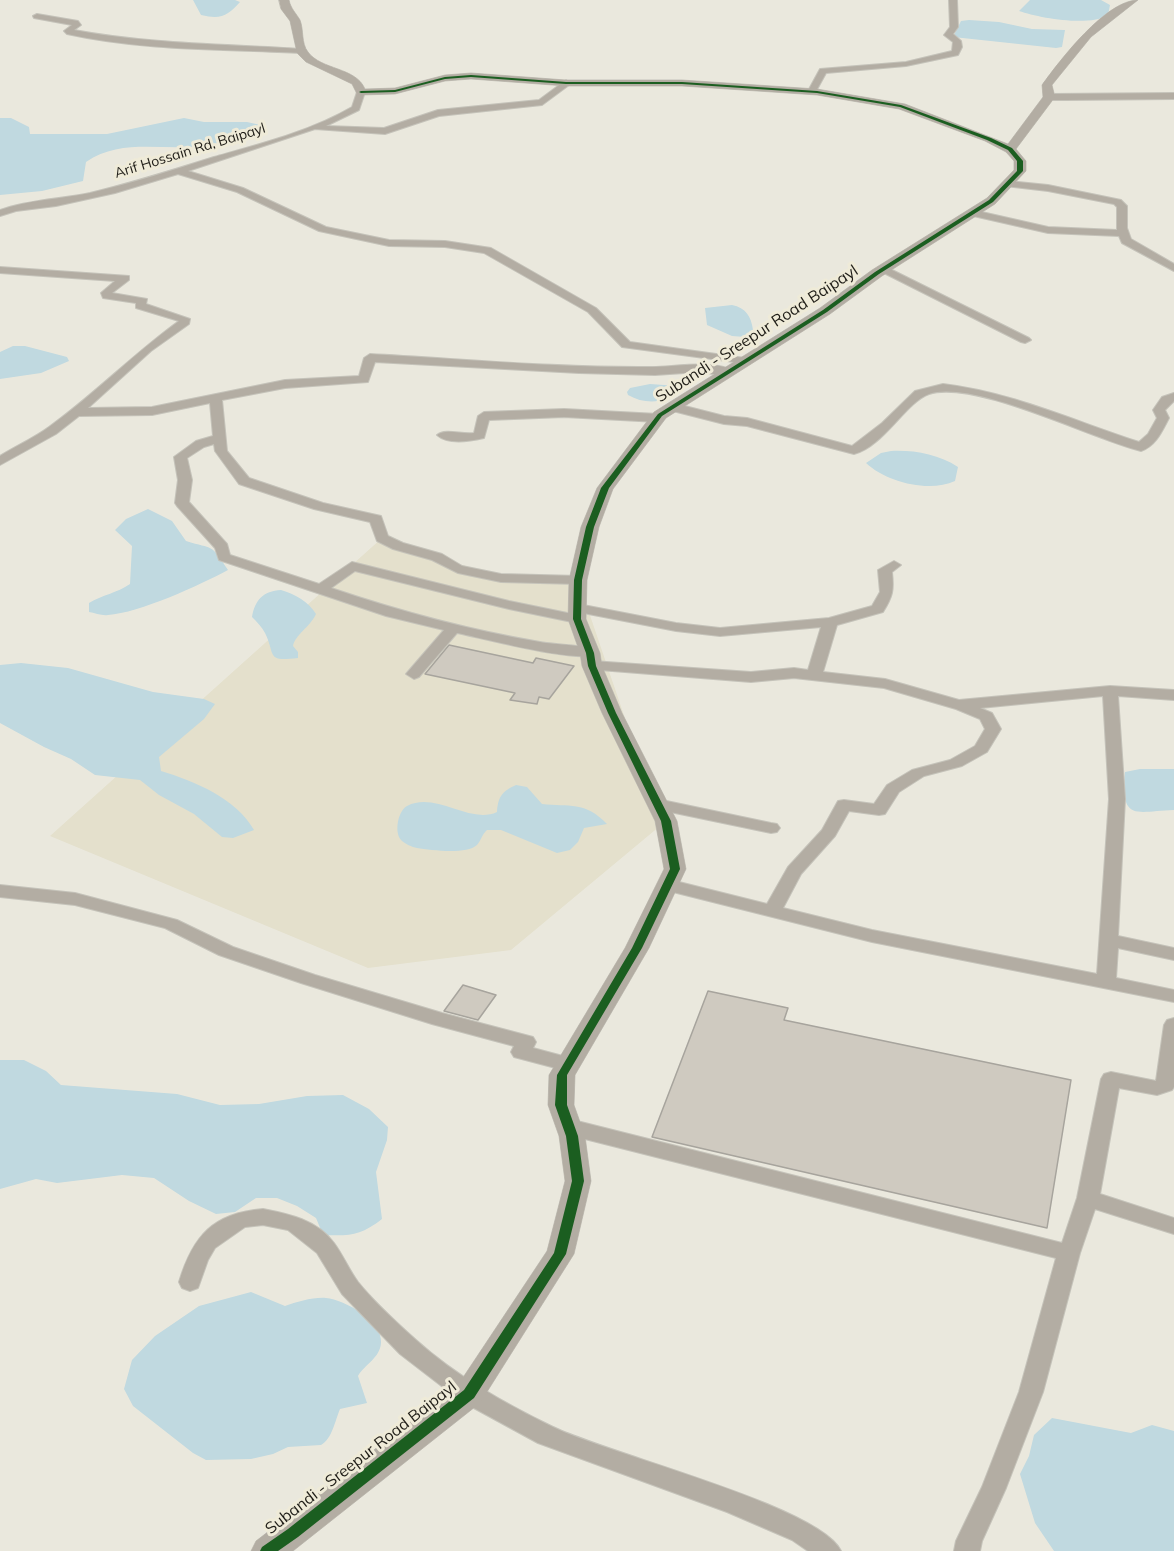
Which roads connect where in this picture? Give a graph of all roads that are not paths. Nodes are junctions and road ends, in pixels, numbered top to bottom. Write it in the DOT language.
graph roads {
  1 [pos="284,0"];
  2 [pos="953,0"];
  3 [pos="1134,0"];
  4 [pos="1120,4"];
  5 [pos="36,16"];
  6 [pos="301,51"];
  7 [pos="566,83"];
  8 [pos="359,87"];
  9 [pos="812,92"];
  10 [pos="1174,96"];
  11 [pos="1049,97"];
  12 [pos="312,127"];
  13 [pos="1010,149"];
  14 [pos="177,171"];
  15 [pos="1008,184"];
  16 [pos="0,213"];
  17 [pos="973,213"];
  18 [pos="1123,233"];
  19 [pos="1174,268"];
  20 [pos="884,269"];
  21 [pos="0,270"];
  22 [pos="1025,340"];
  23 [pos="736,367"];
  24 [pos="216,397"];
  25 [pos="1174,397"];
  26 [pos="75,412"];
  27 [pos="665,412"];
  28 [pos="443,435"];
  29 [pos="220,438"];
  30 [pos="0,461"];
  31 [pos="894,565"];
  32 [pos="578,580"];
  33 [pos="320,590"];
  34 [pos="577,613"];
  35 [pos="830,622"];
  36 [pos="454,627"];
  37 [pos="591,660"];
  38 [pos="414,674"];
  39 [pos="814,676"];
  40 [pos="1110,691"];
  41 [pos="1174,695"];
  42 [pos="958,705"];
  43 [pos="657,804"];
  44 [pos="771,828"];
  45 [pos="668,885"];
  46 [pos="0,891"];
  47 [pos="772,911"];
  48 [pos="1109,940"];
  49 [pos="1174,954"];
  50 [pos="1106,982"];
  51 [pos="1174,996"];
  52 [pos="1174,1025"];
  53 [pos="567,1064"];
  54 [pos="569,1127"];
  55 [pos="1088,1198"];
  56 [pos="1174,1226"];
  57 [pos="1069,1253"];
  58 [pos="190,1282"];
  59 [pos="469,1394"];
  60 [pos="267,1551"];
  61 [pos="828,1551"];
  62 [pos="967,1551"];
  1 -- 6 [label="street"];
  2 -- 9 [label="street"];
  3 -- 4 [label="street"];
  4 -- 11 [label="street"];
  5 -- 6 [label="street"];
  6 -- 8 [label="street"];
  7 -- 8 [label="street"];
  7 -- 9 [label="street"];
  7 -- 12 [label="street"];
  8 -- 12 [label="street, Arif Hossain Rd, Baipayl"];
  9 -- 13 [label="street"];
  10 -- 11 [label="street"];
  11 -- 13 [label="street"];
  12 -- 14 [label="street, Arif Hossain Rd, Baipayl"];
  13 -- 15 [label="street, Subandi - Sreepur Road Baipayl"];
  14 -- 16 [label="street, Arif Hossain Rd, Baipayl"];
  14 -- 23 [label="street"];
  15 -- 17 [label="street, Subandi - Sreepur Road Baipayl"];
  15 -- 18 [label="street"];
  17 -- 18 [label="street"];
  17 -- 20 [label="street, Subandi - Sreepur Road Baipayl"];
  18 -- 19 [label="street"];
  20 -- 22 [label="street"];
  20 -- 23 [label="street, Subandi - Sreepur Road Baipayl"];
  21 -- 26 [label="street"];
  23 -- 24 [label="street"];
  23 -- 27 [label="street, Subandi - Sreepur Road Baipayl"];
  24 -- 26 [label="street"];
  24 -- 29 [label="street"];
  25 -- 27 [label="street"];
  26 -- 30 [label="street"];
  27 -- 28 [label="street"];
  27 -- 32 [label="street, Subandi - Sreepur Road Baipayl"];
  29 -- 32 [label="street"];
  29 -- 33 [label="street"];
  31 -- 35 [label="street"];
  32 -- 34 [label="street, Subandi - Sreepur Road Baipayl"];
  33 -- 34 [label="street"];
  33 -- 36 [label="street"];
  34 -- 35 [label="street"];
  34 -- 37 [label="street, Subandi - Sreepur Road Baipayl"];
  35 -- 39 [label="street"];
  36 -- 37 [label="street"];
  36 -- 38 [label="street"];
  37 -- 39 [label="street"];
  37 -- 43 [label="street, Subandi - Sreepur Road Baipayl"];
  39 -- 42 [label="street"];
  40 -- 41 [label="street"];
  40 -- 42 [label="street"];
  40 -- 48 [label="street"];
  42 -- 47 [label="street"];
  43 -- 44 [label="street"];
  43 -- 45 [label="street, Subandi - Sreepur Road Baipayl"];
  45 -- 47 [label="street"];
  45 -- 53 [label="street, Subandi - Sreepur Road Baipayl"];
  46 -- 53 [label="street"];
  47 -- 50 [label="street"];
  48 -- 49 [label="street"];
  48 -- 50 [label="street"];
  50 -- 51 [label="street"];
  52 -- 55 [label="street"];
  53 -- 54 [label="street, Subandi - Sreepur Road Baipayl"];
  54 -- 57 [label="street"];
  54 -- 59 [label="street, Subandi - Sreepur Road Baipayl"];
  55 -- 56 [label="street"];
  55 -- 57 [label="street"];
  57 -- 62 [label="street"];
  58 -- 59 [label="street"];
  59 -- 60 [label="street, Subandi - Sreepur Road Baipayl"];
  59 -- 61 [label="street"];
}
